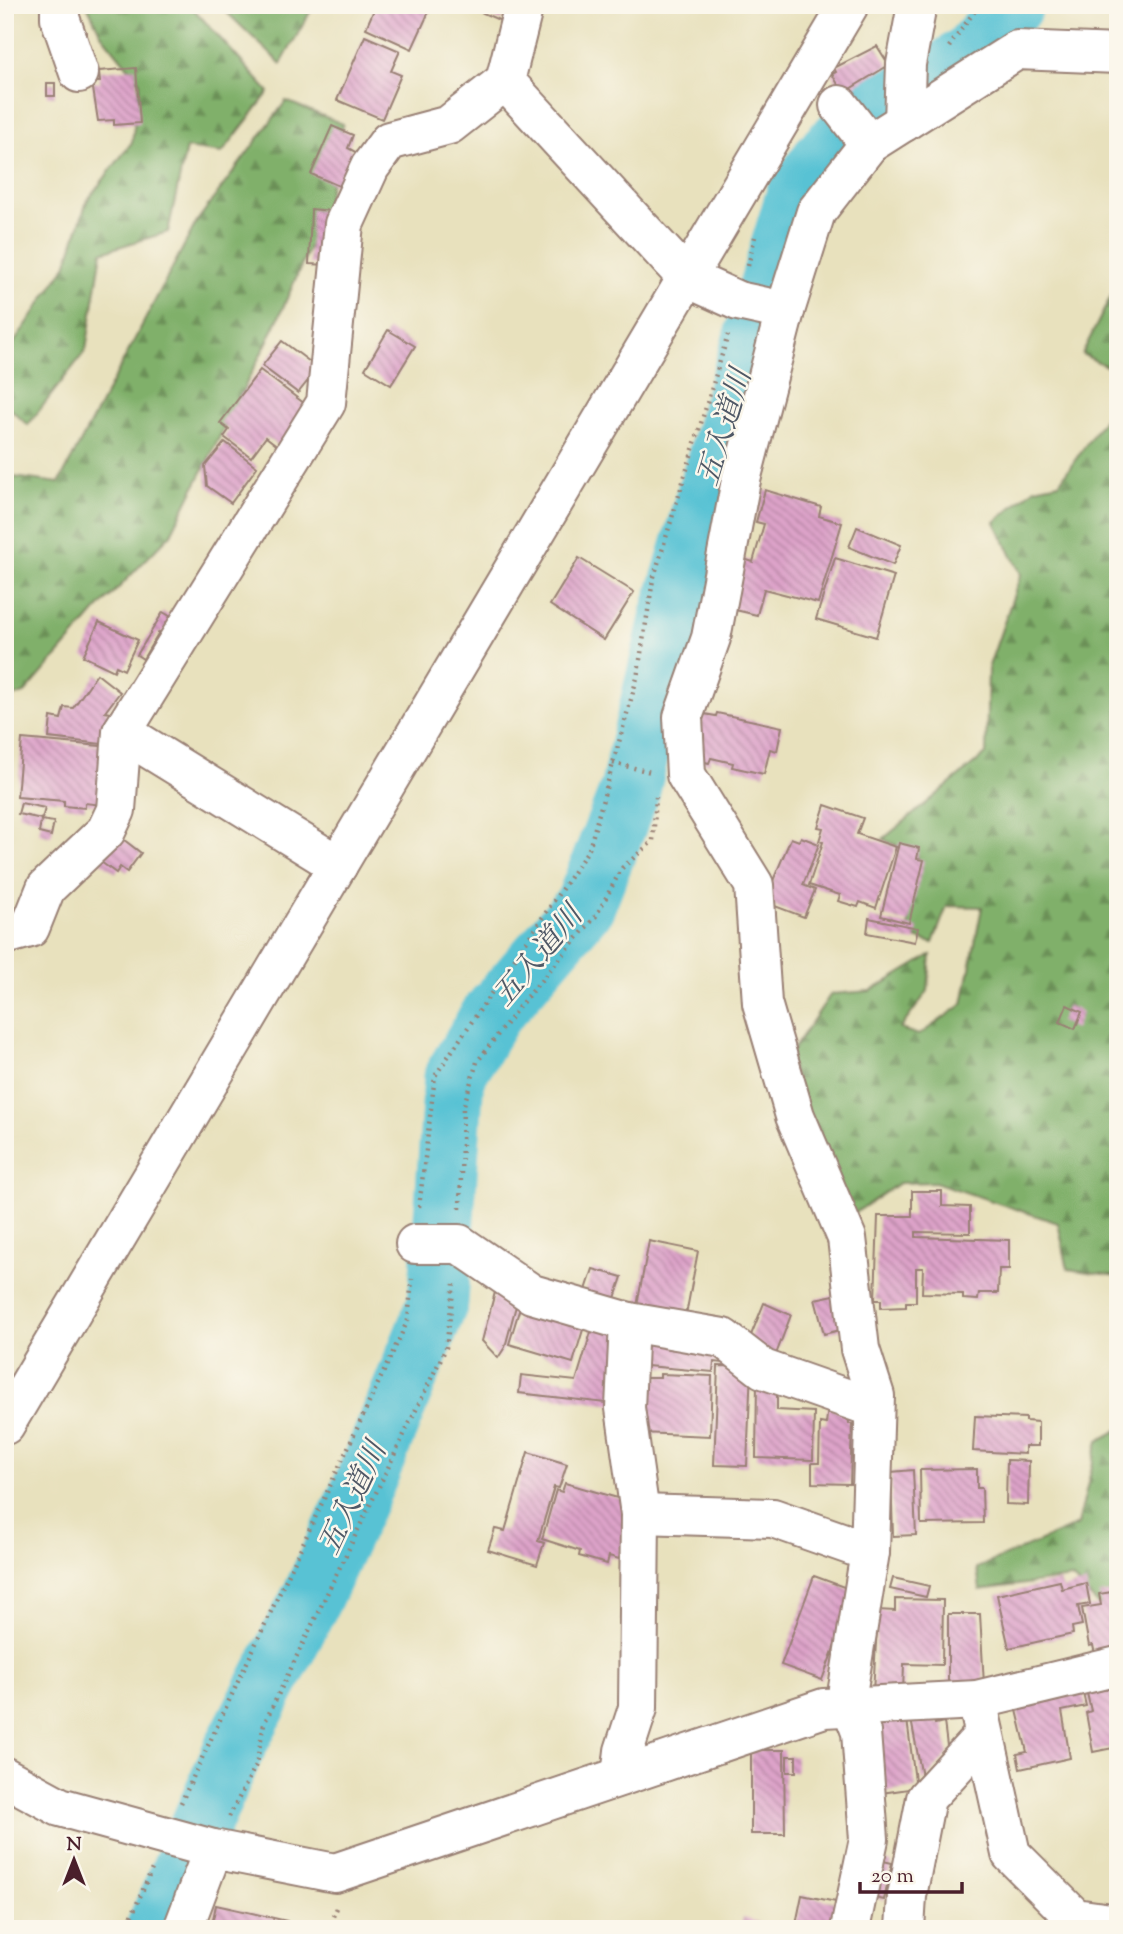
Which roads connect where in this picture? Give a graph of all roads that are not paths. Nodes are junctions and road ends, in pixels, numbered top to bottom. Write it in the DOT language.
graph roads {
  1 [pos="60,5"];
  2 [pos="524,5"];
  3 [pos="849,5"];
  4 [pos="917,5"];
  5 [pos="1118,54"];
  6 [pos="79,73"];
  7 [pos="505,80"];
  8 [pos="839,105"];
  9 [pos="904,122"];
  10 [pos="869,144"];
  11 [pos="687,278"];
  12 [pos="785,311"];
  13 [pos="122,732"];
  14 [pos="338,865"];
  15 [pos="5,935"];
  16 [pos="415,1244"];
  17 [pos="629,1322"];
  18 [pos="874,1408"];
  19 [pos="5,1425"];
  20 [pos="640,1514"];
  21 [pos="870,1552"];
  22 [pos="1118,1666"];
  23 [pos="851,1706"];
  24 [pos="980,1717"];
  25 [pos="621,1776"];
  26 [pos="5,1777"];
  27 [pos="213,1849"];
  28 [pos="906,1912"];
  29 [pos="1118,1924"];
  30 [pos="183,1929"];
  31 [pos="850,1929"];
  32 [pos="874,1929"];
  1 -- 6 [label="street"];
  2 -- 7 [label="street"];
  3 -- 11 [label="street"];
  4 -- 9 [label="street"];
  5 -- 9 [label="street"];
  7 -- 11 [label="street"];
  7 -- 13 [label="street"];
  8 -- 10 [label="street"];
  9 -- 10 [label="street"];
  10 -- 12 [label="street"];
  11 -- 12 [label="street"];
  11 -- 14 [label="street"];
  12 -- 18 [label="street"];
  13 -- 14 [label="street"];
  13 -- 15 [label="street"];
  14 -- 19 [label="street"];
  16 -- 17 [label="street"];
  17 -- 18 [label="street"];
  17 -- 20 [label="street"];
  18 -- 21 [label="street"];
  20 -- 21 [label="street"];
  20 -- 25 [label="street"];
  21 -- 23 [label="street"];
  22 -- 24 [label="street"];
  23 -- 24 [label="street"];
  23 -- 25 [label="street"];
  23 -- 31 [label="street"];
  24 -- 28 [label="street"];
  24 -- 29 [label="street"];
  25 -- 27 [label="street"];
  26 -- 27 [label="street"];
  27 -- 30 [label="street"];
  28 -- 32 [label="street"];
}
